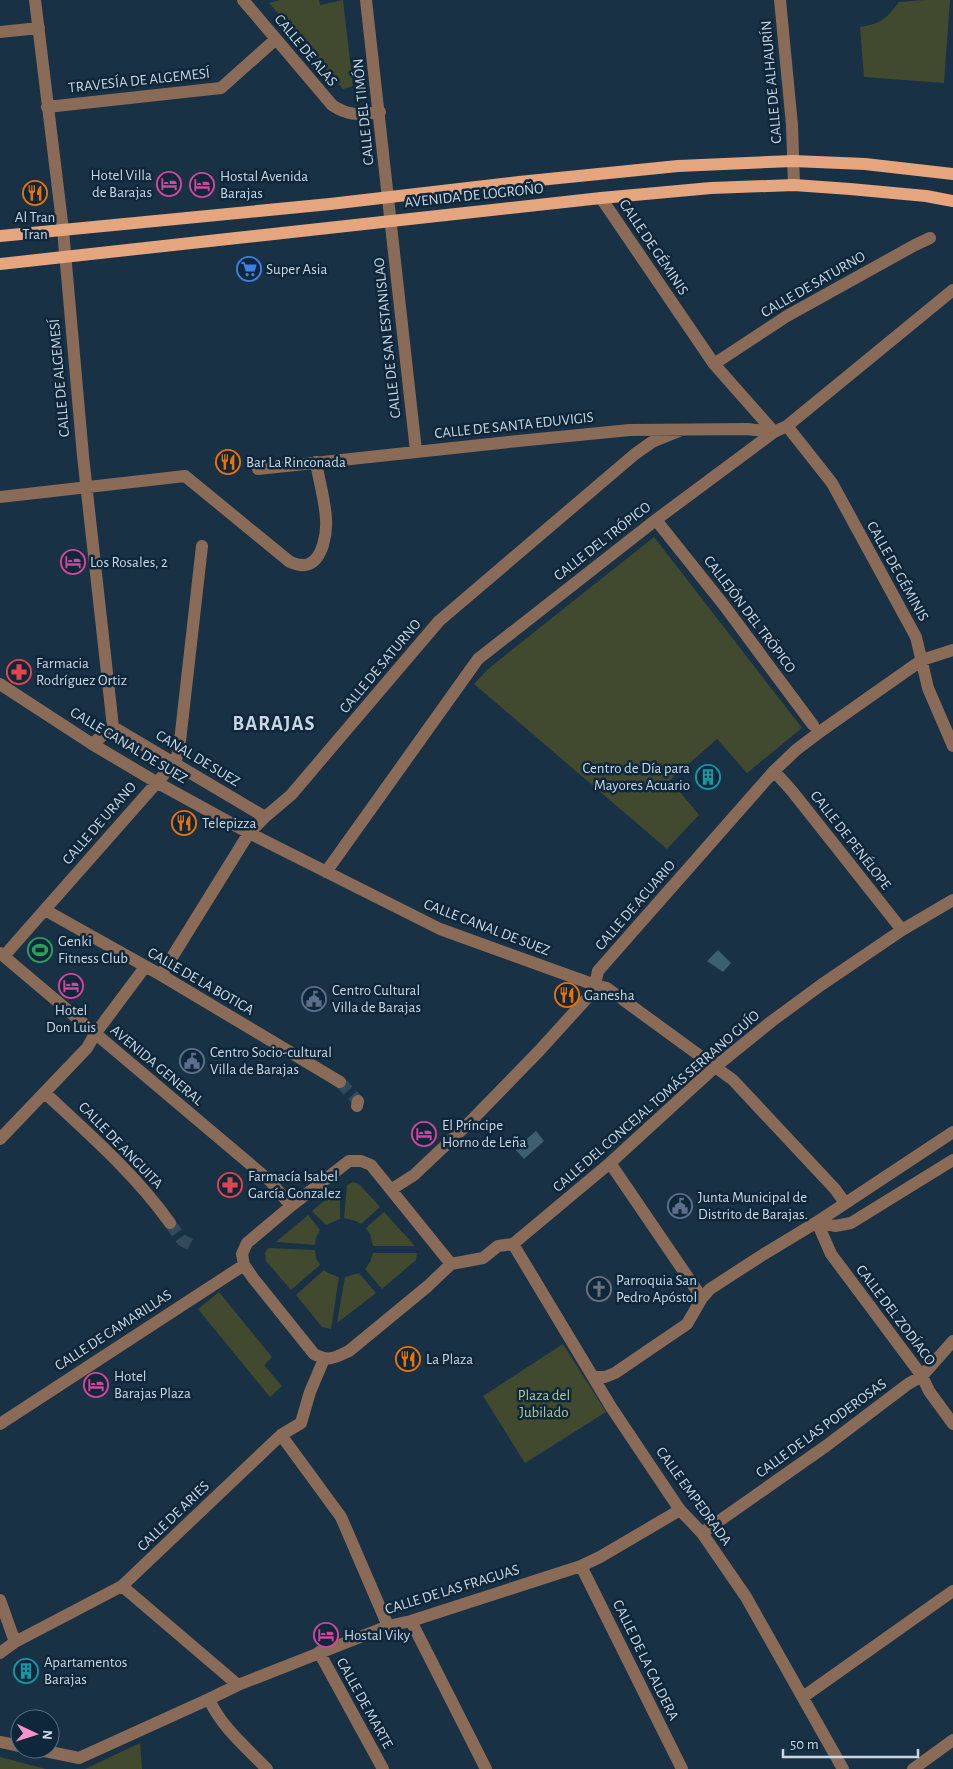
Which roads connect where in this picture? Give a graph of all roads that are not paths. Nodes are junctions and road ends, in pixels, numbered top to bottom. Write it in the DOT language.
graph roads {
  1 [pos="35,0"];
  2 [pos="243,0"];
  3 [pos="366,0"];
  4 [pos="780,0"];
  5 [pos="39,28"];
  6 [pos="0,32"];
  7 [pos="276,39"];
  8 [pos="47,107"];
  9 [pos="380,112"];
  10 [pos="794,161"];
  11 [pos="953,174"];
  12 [pos="794,185"];
  13 [pos="389,198"];
  14 [pos="601,198"];
  15 [pos="953,200"];
  16 [pos="392,221"];
  17 [pos="63,230"];
  18 [pos="0,236"];
  19 [pos="930,238"];
  20 [pos="64,257"];
  21 [pos="0,264"];
  22 [pos="953,290"];
  23 [pos="714,364"];
  24 [pos="787,426"];
  25 [pos="679,431"];
  26 [pos="774,432"];
  27 [pos="416,451"];
  28 [pos="316,462"];
  29 [pos="258,469"];
  30 [pos="86,487"];
  31 [pos="0,497"];
  32 [pos="660,525"];
  33 [pos="202,546"];
  34 [pos="953,650"];
  35 [pos="922,660"];
  36 [pos="0,684"];
  37 [pos="812,725"];
  38 [pos="113,727"];
  39 [pos="92,744"];
  40 [pos="953,746"];
  41 [pos="174,762"];
  42 [pos="774,771"];
  43 [pos="156,782"];
  44 [pos="265,817"];
  45 [pos="249,833"];
  46 [pos="326,872"];
  47 [pos="953,900"];
  48 [pos="45,910"];
  49 [pos="902,930"];
  50 [pos="2,955"];
  51 [pos="145,966"];
  52 [pos="161,976"];
  53 [pos="595,985"];
  54 [pos="95,1034"];
  55 [pos="715,1067"];
  56 [pos="337,1079"];
  57 [pos="45,1093"];
  58 [pos="953,1132"];
  59 [pos="0,1139"];
  60 [pos="953,1160"];
  61 [pos="610,1163"];
  62 [pos="392,1189"];
  63 [pos="845,1204"];
  64 [pos="291,1206"];
  65 [pos="817,1222"];
  66 [pos="170,1223"];
  67 [pos="514,1244"];
  68 [pos="452,1264"];
  69 [pos="244,1265"];
  70 [pos="702,1298"];
  71 [pos="953,1341"];
  72 [pos="324,1359"];
  73 [pos="922,1376"];
  74 [pos="595,1377"];
  75 [pos="0,1424"];
  76 [pos="953,1424"];
  77 [pos="281,1435"];
  78 [pos="680,1510"];
  79 [pos="702,1533"];
  80 [pos="581,1566"];
  81 [pos="122,1586"];
  82 [pos="953,1591"];
  83 [pos="0,1600"];
  84 [pos="411,1620"];
  85 [pos="388,1626"];
  86 [pos="15,1642"];
  87 [pos="319,1652"];
  88 [pos="0,1653"];
  89 [pos="238,1685"];
  90 [pos="803,1697"];
  91 [pos="209,1700"];
  92 [pos="953,1740"];
  93 [pos="60,1754"];
  94 [pos="267,1769"];
  95 [pos="383,1769"];
  96 [pos="486,1769"];
  97 [pos="682,1769"];
  98 [pos="843,1769"];
  99 [pos="912,1769"];
  1 -- 5 [label="street, CALLE DE ALGEMESÍ"];
  2 -- 7 [label="street, CALLE DE ALAS"];
  3 -- 9 [label="street, CALLE DEL TIMÓN"];
  4 -- 10 [label="street, CALLE DE ALHAURÍN"];
  5 -- 6 [label="street"];
  5 -- 8 [label="street, CALLE DE ALGEMESÍ"];
  7 -- 8 [label="street, TRAVESÍA DE ALGEMESÍ"];
  7 -- 9 [label="street, CALLE DE ALAS"];
  8 -- 17 [label="street, CALLE DE ALGEMESÍ"];
  9 -- 13 [label="street, CALLE DEL TIMÓN"];
  10 -- 11 [label="main road, AVENIDA DE LOGROÑO"];
  10 -- 12 [label="street, CALLE DE ALHAURÍN"];
  10 -- 13 [label="main road, AVENIDA DE LOGROÑO"];
  12 -- 14 [label="main road, AVENIDA DE LOGROÑO"];
  12 -- 15 [label="main road, AVENIDA DE LOGROÑO"];
  13 -- 16 [label="street, CALLE DEL TIMÓN"];
  13 -- 17 [label="main road, AVENIDA DE LOGROÑO"];
  14 -- 16 [label="main road, AVENIDA DE LOGROÑO"];
  14 -- 23 [label="street, CALLE DE GÉMINIS"];
  16 -- 20 [label="main road, AVENIDA DE LOGROÑO"];
  16 -- 27 [label="street, CALLE DE SAN ESTANISLAO"];
  17 -- 18 [label="main road, AVENIDA DE LOGROÑO"];
  17 -- 20 [label="street, CALLE DE ALGEMESÍ"];
  19 -- 23 [label="street, CALLE DE SATURNO"];
  20 -- 21 [label="main road, AVENIDA DE LOGROÑO"];
  20 -- 30 [label="street, CALLE DE ALGEMESÍ"];
  22 -- 24 [label="street, CALLE DEL TRÓPICO"];
  23 -- 26 [label="street, CALLE DE GÉMINIS"];
  24 -- 26 [label="street, CALLE DEL TRÓPICO"];
  24 -- 35 [label="street, CALLE DE GÉMINIS"];
  25 -- 26 [label="street, CALLE DE SANTA EDUVIGIS"];
  25 -- 27 [label="street, CALLE DE SANTA EDUVIGIS"];
  25 -- 44 [label="street, CALLE DE SATURNO"];
  26 -- 46 [label="street, CALLE DEL TRÓPICO"];
  27 -- 28 [label="street, CALLE DE SANTA EDUVIGIS"];
  28 -- 29 [label="street, CALLE DE SANTA EDUVIGIS"];
  28 -- 30 [label="street"];
  30 -- 31 [label="street"];
  30 -- 38 [label="street, CALLE DE ALGEMESÍ"];
  32 -- 37 [label="street, CALLEJÓN DEL TRÓPICO"];
  33 -- 41 [label="street, CALLE DE URANO"];
  34 -- 35 [label="street, CALLE DE ACUARIO"];
  35 -- 40 [label="street, CALLE DE GÉMINIS"];
  35 -- 42 [label="street, CALLE DE ACUARIO"];
  36 -- 39 [label="street, CALLE CANAL DE SUEZ"];
  38 -- 39 [label="street"];
  38 -- 41 [label="street, CANAL DE SUEZ"];
  39 -- 43 [label="street, CALLE CANAL DE SUEZ"];
  41 -- 43 [label="street, CALLE DE URANO"];
  41 -- 44 [label="street, CANAL DE SUEZ"];
  42 -- 49 [label="street, CALLE DE PENÉLOPE"];
  42 -- 53 [label="street, CALLE DE ACUARIO"];
  43 -- 45 [label="street, CALLE CANAL DE SUEZ"];
  43 -- 48 [label="street, CALLE DE URANO"];
  44 -- 45 [label="street, CALLE DE SATURNO"];
  45 -- 46 [label="street, CALLE CANAL DE SUEZ"];
  45 -- 52 [label="street, CALLE DE SATURNO"];
  46 -- 53 [label="street, CALLE CANAL DE SUEZ"];
  47 -- 49 [label="street, CALLE DEL CONCEJAL TOMÁS SERRANO GUÍO"];
  48 -- 50 [label="street, CALLE DE URANO"];
  48 -- 51 [label="street, CALLE DE LA BOTICA"];
  49 -- 55 [label="street, CALLE DEL CONCEJAL TOMÁS SERRANO GUÍO"];
  50 -- 54 [label="street, AVENIDA GENERAL"];
  51 -- 52 [label="street, CALLE DE LA BOTICA"];
  51 -- 54 [label="street"];
  52 -- 56 [label="street, CALLE DE LA BOTICA"];
  53 -- 55 [label="street, CALLE CANAL DE SUEZ"];
  53 -- 62 [label="street, CALLE DE ACUARIO"];
  54 -- 57 [label="street"];
  54 -- 64 [label="street, AVENIDA GENERAL"];
  55 -- 61 [label="street, CALLE DEL CONCEJAL TOMÁS SERRANO GUÍO"];
  55 -- 63 [label="street, CALLE CANAL DE SUEZ"];
  57 -- 59 [label="street"];
  57 -- 66 [label="street, CALLE DE ANGUITA"];
  58 -- 63 [label="street"];
  60 -- 65 [label="street"];
  61 -- 67 [label="street, CALLE DEL CONCEJAL TOMÁS SERRANO GUÍO"];
  61 -- 70 [label="street"];
  62 -- 64 [label="street"];
  62 -- 68 [label="street"];
  63 -- 65 [label="street"];
  64 -- 69 [label="street"];
  65 -- 70 [label="street"];
  65 -- 73 [label="street, CALLE DEL ZODÍACO"];
  67 -- 68 [label="street, CALLE DEL CONCEJAL TOMÁS SERRANO GUÍO"];
  67 -- 74 [label="street, CALLE EMPEDRADA"];
  68 -- 72 [label="street"];
  69 -- 72 [label="street"];
  69 -- 75 [label="street, CALLE DE CAMARILLAS"];
  70 -- 74 [label="street"];
  71 -- 73 [label="street, CALLE DE LAS PODEROSAS"];
  72 -- 77 [label="street, CALLE DE ARIES"];
  73 -- 76 [label="street, CALLE DEL ZODÍACO"];
  73 -- 79 [label="street, CALLE DE LAS PODEROSAS"];
  74 -- 78 [label="street, CALLE EMPEDRADA"];
  77 -- 81 [label="street, CALLE DE ARIES"];
  77 -- 85 [label="street"];
  78 -- 79 [label="street, CALLE EMPEDRADA"];
  78 -- 80 [label="street, CALLE DE LAS FRAGUAS"];
  79 -- 90 [label="street, CALLE EMPEDRADA"];
  80 -- 84 [label="street, CALLE DE LAS FRAGUAS"];
  80 -- 97 [label="street, CALLE DE LA CALDERA"];
  81 -- 86 [label="street, CALLE DE ARIES"];
  81 -- 89 [label="street"];
  82 -- 90 [label="street"];
  83 -- 86 [label="street"];
  84 -- 85 [label="street, CALLE DE LAS FRAGUAS"];
  84 -- 96 [label="street"];
  85 -- 87 [label="street, CALLE DE LAS FRAGUAS"];
  86 -- 88 [label="street, CALLE DE ARIES"];
  87 -- 89 [label="street, CALLE DE LAS FRAGUAS"];
  87 -- 95 [label="street, CALLE DE MARTE"];
  89 -- 91 [label="street, CALLE DE LAS FRAGUAS"];
  90 -- 98 [label="street, CALLE EMPEDRADA"];
  91 -- 93 [label="street, CALLE DE LAS FRAGUAS"];
  91 -- 94 [label="street"];
  92 -- 99 [label="street"];
}
